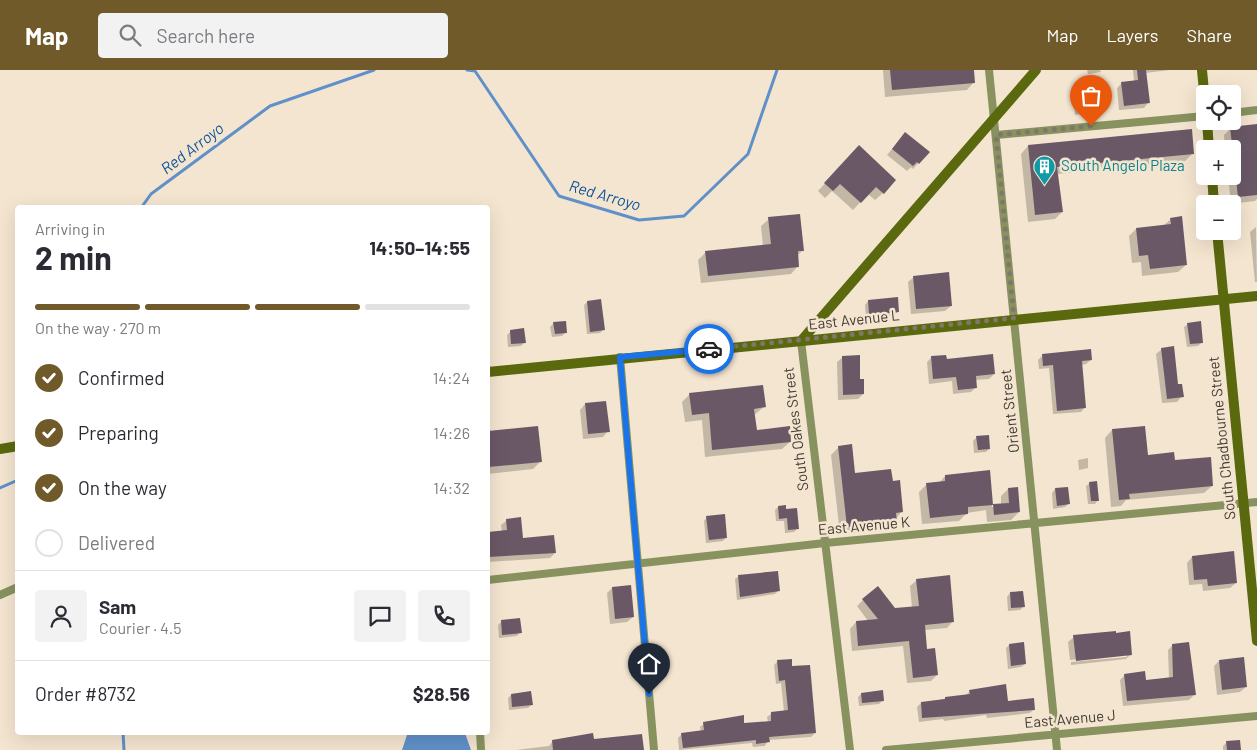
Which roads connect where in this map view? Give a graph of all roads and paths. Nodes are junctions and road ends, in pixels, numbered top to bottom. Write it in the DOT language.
graph roads {
  1 [pos="989,70"];
  2 [pos="1036,70"];
  3 [pos="1202,70"];
  4 [pos="1203,85"];
  5 [pos="1257,110"];
  6 [pos="1241,112"];
  7 [pos="994,117"];
  8 [pos="1196,117"];
  9 [pos="996,135"];
  10 [pos="1218,240"];
  11 [pos="1257,296"];
  12 [pos="1223,299"];
  13 [pos="1014,318"];
  14 [pos="801,341"];
  15 [pos="620,357"];
  16 [pos="490,372"];
  17 [pos="15,446"];
  18 [pos="0,449"];
  19 [pos="1257,502"];
  20 [pos="1243,503"];
  21 [pos="1035,525"];
  22 [pos="825,543"];
  23 [pos="639,564"];
  24 [pos="490,580"];
  25 [pos="15,588"];
  26 [pos="0,595"];
  27 [pos="1257,642"];
  28 [pos="1257,716"];
  29 [pos="480,735"];
  30 [pos="1056,735"];
  31 [pos="481,750"];
  32 [pos="654,750"];
  33 [pos="850,750"];
  34 [pos="886,750"];
  35 [pos="1057,750"];
  1 -- 7 [label="street, Orient Street"];
  2 -- 7 [label="main road"];
  3 -- 4 [label="main road"];
  5 -- 6 [label="street"];
  7 -- 9 [label="street, Orient Street"];
  7 -- 14 [label="main road"];
  8 -- 9 [label="street"];
  9 -- 13 [label="street, Orient Street"];
  10 -- 12 [label="main road, South Chadbourne Street"];
  11 -- 12 [label="main road, East Avenue L"];
  12 -- 13 [label="main road, East Avenue L"];
  12 -- 20 [label="main road, South Chadbourne Street"];
  13 -- 14 [label="main road, East Avenue L"];
  13 -- 21 [label="street, Orient Street"];
  14 -- 15 [label="main road, East Avenue L"];
  14 -- 22 [label="street, South Oakes Street"];
  15 -- 16 [label="main road, East Avenue L"];
  15 -- 23 [label="street"];
  17 -- 18 [label="main road"];
  19 -- 20 [label="street, East Avenue K"];
  20 -- 21 [label="street, East Avenue K"];
  20 -- 27 [label="main road, South Chadbourne Street"];
  21 -- 22 [label="street, East Avenue K"];
  21 -- 30 [label="street, Orient Street"];
  22 -- 23 [label="street, East Avenue K"];
  22 -- 33 [label="street, South Oakes Street"];
  23 -- 24 [label="street, East Avenue K"];
  23 -- 32 [label="street"];
  25 -- 26 [label="street"];
  28 -- 30 [label="street, East Avenue J"];
  29 -- 31 [label="street"];
  30 -- 34 [label="street, East Avenue J"];
  30 -- 35 [label="street, Orient Street"];
}
